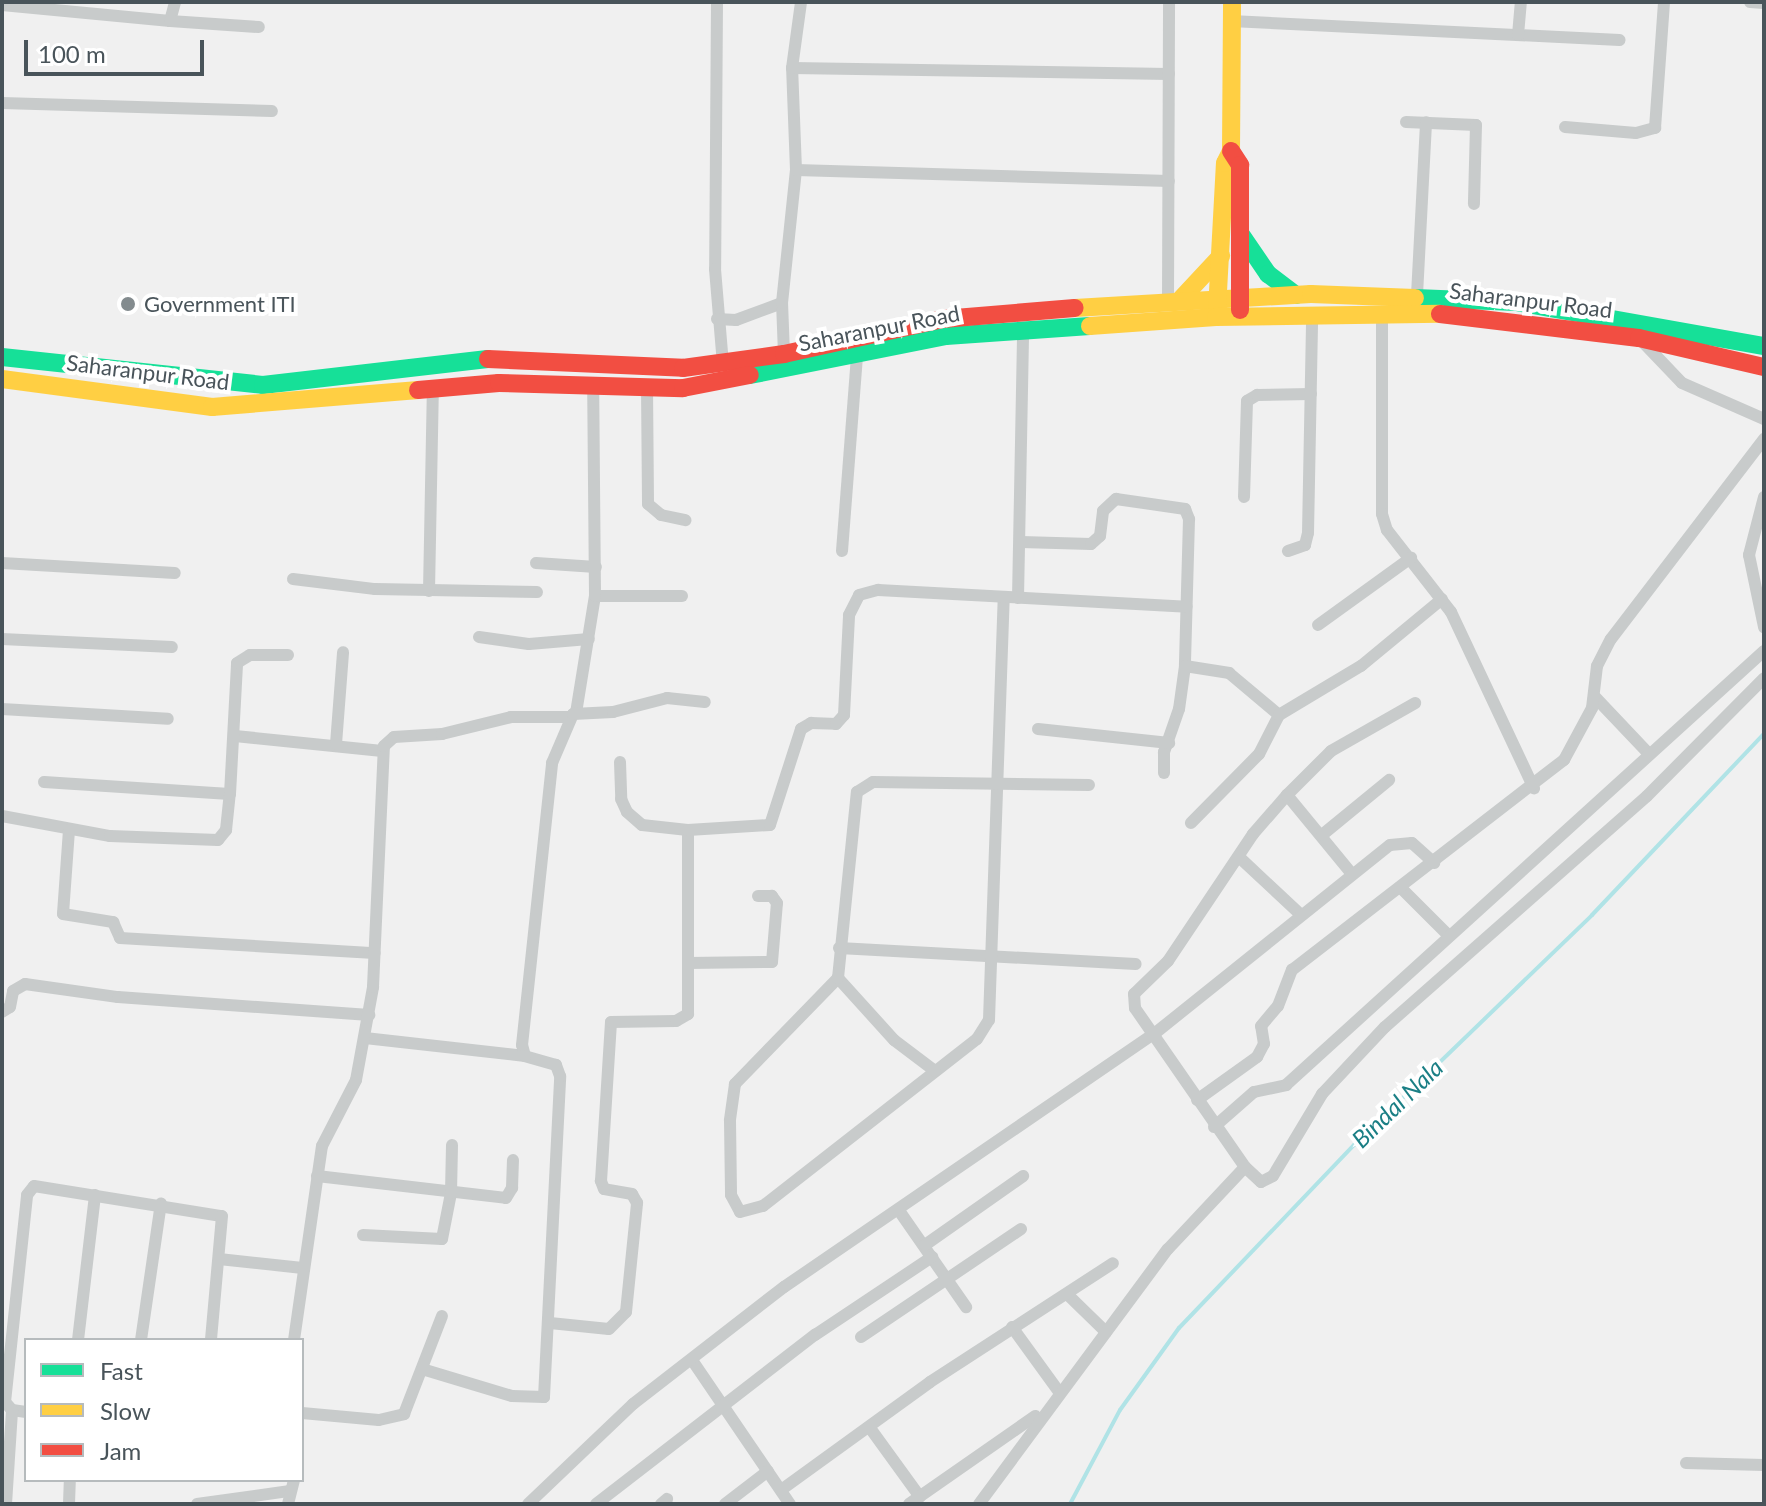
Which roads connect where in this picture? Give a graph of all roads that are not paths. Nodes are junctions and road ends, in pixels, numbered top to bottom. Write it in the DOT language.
graph roads {
  1 [pos="175,2"];
  2 [pos="717,2"];
  3 [pos="801,2"];
  4 [pos="1169,2"];
  5 [pos="1232,2"];
  6 [pos="1521,2"];
  7 [pos="1664,2"];
  8 [pos="1750,2"];
  9 [pos="1764,3"];
  10 [pos="2,5"];
  11 [pos="170,21"];
  12 [pos="1231,21"];
  13 [pos="259,27"];
  14 [pos="1518,35"];
  15 [pos="1620,40"];
  16 [pos="792,68"];
  17 [pos="1169,74"];
  18 [pos="2,103"];
  19 [pos="272,111"];
  20 [pos="1406,122"];
  21 [pos="1426,122"];
  22 [pos="1565,127"];
  23 [pos="1231,151"];
  24 [pos="796,170"];
  25 [pos="1169,181"];
  26 [pos="1474,204"];
  27 [pos="1240,233"];
  28 [pos="1221,256"];
  29 [pos="1296,295"];
  30 [pos="1417,295"];
  31 [pos="1241,298"];
  32 [pos="1174,299"];
  33 [pos="782,303"];
  34 [pos="1217,308"];
  35 [pos="1382,313"];
  36 [pos="1240,317"];
  37 [pos="1312,318"];
  38 [pos="717,319"];
  39 [pos="1631,321"];
  40 [pos="944,327"];
  41 [pos="1023,331"];
  42 [pos="1639,338"];
  43 [pos="1764,346"];
  44 [pos="784,354"];
  45 [pos="857,355"];
  46 [pos="2,357"];
  47 [pos="723,364"];
  48 [pos="1764,367"];
  49 [pos="2,379"];
  50 [pos="593,383"];
  51 [pos="433,386"];
  52 [pos="647,387"];
  53 [pos="1311,394"];
  54 [pos="1764,419"];
  55 [pos="1764,439"];
  56 [pos="1244,497"];
  57 [pos="1764,497"];
  58 [pos="685,520"];
  59 [pos="1021,542"];
  60 [pos="842,551"];
  61 [pos="1288,551"];
  62 [pos="1411,558"];
  63 [pos="2,563"];
  64 [pos="536,563"];
  65 [pos="596,567"];
  66 [pos="175,573"];
  67 [pos="293,579"];
  68 [pos="429,591"];
  69 [pos="537,592"];
  70 [pos="595,596"];
  71 [pos="682,596"];
  72 [pos="1018,598"];
  73 [pos="1004,599"];
  74 [pos="1442,599"];
  75 [pos="1187,607"];
  76 [pos="1318,625"];
  77 [pos="1764,627"];
  78 [pos="479,637"];
  79 [pos="2,639"];
  80 [pos="589,639"];
  81 [pos="172,647"];
  82 [pos="1764,651"];
  83 [pos="343,652"];
  84 [pos="288,655"];
  85 [pos="1185,666"];
  86 [pos="1764,678"];
  87 [pos="1595,697"];
  88 [pos="705,702"];
  89 [pos="1415,703"];
  90 [pos="2,709"];
  91 [pos="573,715"];
  92 [pos="1279,715"];
  93 [pos="168,719"];
  94 [pos="1038,729"];
  95 [pos="235,736"];
  96 [pos="1169,743"];
  97 [pos="336,744"];
  98 [pos="382,751"];
  99 [pos="1649,754"];
  100 [pos="620,762"];
  101 [pos="1164,773"];
  102 [pos="1389,780"];
  103 [pos="44,782"];
  104 [pos="995,784"];
  105 [pos="1089,785"];
  106 [pos="1534,788"];
  107 [pos="230,794"];
  108 [pos="1287,795"];
  109 [pos="2,816"];
  110 [pos="1191,823"];
  111 [pos="69,830"];
  112 [pos="688,830"];
  113 [pos="1322,835"];
  114 [pos="1239,857"];
  115 [pos="1434,863"];
  116 [pos="1351,873"];
  117 [pos="1400,887"];
  118 [pos="758,896"];
  119 [pos="1300,914"];
  120 [pos="1448,935"];
  121 [pos="839,948"];
  122 [pos="375,953"];
  123 [pos="992,955"];
  124 [pos="688,963"];
  125 [pos="1136,964"];
  126 [pos="838,978"];
  127 [pos="2,1012"];
  128 [pos="369,1015"];
  129 [pos="1154,1034"];
  130 [pos="365,1038"];
  131 [pos="525,1056"];
  132 [pos="935,1071"];
  133 [pos="1197,1100"];
  134 [pos="1214,1127"];
  135 [pos="452,1145"];
  136 [pos="513,1160"];
  137 [pos="1245,1167"];
  138 [pos="317,1176"];
  139 [pos="1023,1176"];
  140 [pos="451,1193"];
  141 [pos="95,1195"];
  142 [pos="161,1203"];
  143 [pos="900,1212"];
  144 [pos="1021,1229"];
  145 [pos="363,1235"];
  146 [pos="928,1251"];
  147 [pos="219,1259"];
  148 [pos="1113,1263"];
  149 [pos="303,1268"];
  150 [pos="948,1278"];
  151 [pos="1068,1295"];
  152 [pos="966,1307"];
  153 [pos="442,1316"];
  154 [pos="550,1323"];
  155 [pos="1012,1327"];
  156 [pos="1106,1332"];
  157 [pos="861,1337"];
  158 [pos="78,1338"];
  159 [pos="141,1338"];
  160 [pos="211,1338"];
  161 [pos="294,1338"];
  162 [pos="692,1360"];
  163 [pos="422,1369"];
  164 [pos="1059,1392"];
  165 [pos="724,1408"];
  166 [pos="12,1410"];
  167 [pos="1045,1410"];
  168 [pos="24,1412"];
  169 [pos="304,1413"];
  170 [pos="870,1428"];
  171 [pos="1686,1463"];
  172 [pos="1764,1465"];
  173 [pos="768,1471"];
  174 [pos="70,1482"];
  175 [pos="781,1490"];
  176 [pos="291,1492"];
  177 [pos="915,1500"];
  178 [pos="6,1504"];
  179 [pos="69,1504"];
  180 [pos="197,1504"];
  181 [pos="528,1504"];
  182 [pos="596,1504"];
  183 [pos="725,1504"];
  184 [pos="790,1504"];
  185 [pos="979,1504"];
  1 -- 11 [label="street"];
  2 -- 38 [label="street"];
  3 -- 16 [label="street"];
  4 -- 17 [label="street"];
  5 -- 12 [label="main road"];
  6 -- 14 [label="street"];
  7 -- 22 [label="street"];
  8 -- 9 [label="street"];
  10 -- 11 [label="street"];
  11 -- 13 [label="street"];
  12 -- 14 [label="street"];
  12 -- 23 [label="main road"];
  14 -- 15 [label="street"];
  16 -- 17 [label="street"];
  16 -- 24 [label="street"];
  17 -- 25 [label="street"];
  18 -- 19 [label="street"];
  20 -- 21 [label="street"];
  21 -- 26 [label="street"];
  21 -- 30 [label="street"];
  23 -- 27 [label="main road"];
  23 -- 28 [label="main road"];
  24 -- 25 [label="street"];
  24 -- 33 [label="street"];
  25 -- 32 [label="street"];
  27 -- 29 [label="main road"];
  27 -- 31 [label="main road"];
  28 -- 32 [label="main road"];
  28 -- 34 [label="main road"];
  29 -- 30 [label="main road, Saharanpur Road"];
  29 -- 31 [label="main road, Saharanpur Road"];
  30 -- 39 [label="main road, Saharanpur Road"];
  31 -- 34 [label="main road, Saharanpur Road"];
  31 -- 36 [label="main road"];
  32 -- 34 [label="main road, Saharanpur Road"];
  32 -- 40 [label="main road, Saharanpur Road"];
  33 -- 38 [label="street"];
  33 -- 44 [label="street"];
  34 -- 36 [label="main road, Saharanpur Road"];
  34 -- 41 [label="main road, Saharanpur Road"];
  35 -- 37 [label="main road, Saharanpur Road"];
  35 -- 42 [label="main road, Saharanpur Road"];
  35 -- 62 [label="street"];
  36 -- 37 [label="main road, Saharanpur Road"];
  37 -- 53 [label="street"];
  38 -- 47 [label="street"];
  39 -- 42 [label="street"];
  39 -- 43 [label="main road, Saharanpur Road"];
  40 -- 41 [label="main road, Saharanpur Road"];
  40 -- 44 [label="main road, Saharanpur Road"];
  40 -- 45 [label="main road, Saharanpur Road"];
  41 -- 59 [label="street"];
  42 -- 48 [label="main road, Saharanpur Road"];
  42 -- 54 [label="street"];
  44 -- 47 [label="main road, Saharanpur Road"];
  45 -- 52 [label="main road, Saharanpur Road"];
  45 -- 60 [label="street"];
  46 -- 47 [label="main road, Saharanpur Road"];
  49 -- 51 [label="main road, Saharanpur Road"];
  50 -- 51 [label="main road, Saharanpur Road"];
  50 -- 52 [label="main road, Saharanpur Road"];
  50 -- 65 [label="street"];
  51 -- 68 [label="street"];
  52 -- 58 [label="street"];
  53 -- 56 [label="street"];
  53 -- 61 [label="street"];
  55 -- 87 [label="street"];
  57 -- 77 [label="street"];
  59 -- 72 [label="street"];
  59 -- 75 [label="street"];
  62 -- 74 [label="street"];
  62 -- 76 [label="street"];
  63 -- 66 [label="street"];
  64 -- 65 [label="street"];
  65 -- 70 [label="street"];
  67 -- 68 [label="street"];
  68 -- 69 [label="street"];
  70 -- 71 [label="street"];
  70 -- 80 [label="street"];
  72 -- 73 [label="street"];
  72 -- 75 [label="street"];
  73 -- 104 [label="street"];
  73 -- 112 [label="street"];
  74 -- 92 [label="street"];
  74 -- 106 [label="street"];
  75 -- 85 [label="street"];
  78 -- 80 [label="street"];
  79 -- 81 [label="street"];
  80 -- 91 [label="street"];
  82 -- 99 [label="street"];
  83 -- 97 [label="street"];
  84 -- 95 [label="street"];
  85 -- 92 [label="street"];
  85 -- 96 [label="street"];
  86 -- 137 [label="street"];
  87 -- 99 [label="street"];
  87 -- 106 [label="street"];
  88 -- 91 [label="street"];
  89 -- 108 [label="street"];
  90 -- 93 [label="street"];
  91 -- 98 [label="street"];
  91 -- 131 [label="street"];
  92 -- 110 [label="street"];
  94 -- 96 [label="street"];
  95 -- 97 [label="street"];
  95 -- 107 [label="street"];
  96 -- 101 [label="street"];
  97 -- 98 [label="street"];
  98 -- 122 [label="street"];
  99 -- 120 [label="street"];
  100 -- 112 [label="street"];
  102 -- 113 [label="street"];
  103 -- 107 [label="street"];
  104 -- 105 [label="street"];
  104 -- 121 [label="street"];
  104 -- 123 [label="street"];
  106 -- 115 [label="street"];
  107 -- 111 [label="street"];
  108 -- 113 [label="street"];
  108 -- 114 [label="street"];
  109 -- 111 [label="street"];
  111 -- 122 [label="street"];
  112 -- 124 [label="street"];
  113 -- 116 [label="street"];
  114 -- 119 [label="street"];
  114 -- 129 [label="street"];
  115 -- 116 [label="street"];
  115 -- 117 [label="street"];
  116 -- 119 [label="street"];
  117 -- 120 [label="street"];
  117 -- 133 [label="street"];
  118 -- 124 [label="street"];
  119 -- 129 [label="street"];
  120 -- 134 [label="street"];
  121 -- 123 [label="street"];
  121 -- 126 [label="street"];
  122 -- 128 [label="street"];
  123 -- 125 [label="street"];
  123 -- 132 [label="street"];
  124 -- 154 [label="street"];
  126 -- 132 [label="street"];
  126 -- 132 [label="street"];
  127 -- 128 [label="street"];
  128 -- 130 [label="street"];
  129 -- 133 [label="street"];
  129 -- 143 [label="street"];
  130 -- 131 [label="street"];
  130 -- 138 [label="street"];
  131 -- 154 [label="street"];
  133 -- 134 [label="street"];
  134 -- 137 [label="street"];
  135 -- 140 [label="street"];
  136 -- 140 [label="street"];
  137 -- 156 [label="street"];
  138 -- 140 [label="street"];
  138 -- 149 [label="street"];
  139 -- 146 [label="street"];
  140 -- 145 [label="street"];
  141 -- 142 [label="street"];
  141 -- 158 [label="street"];
  141 -- 166 [label="street"];
  142 -- 147 [label="street"];
  142 -- 159 [label="street"];
  143 -- 146 [label="street"];
  143 -- 162 [label="street"];
  144 -- 150 [label="street"];
  146 -- 150 [label="street"];
  146 -- 165 [label="street"];
  147 -- 149 [label="street"];
  147 -- 160 [label="street"];
  148 -- 151 [label="street"];
  149 -- 161 [label="street"];
  150 -- 152 [label="street"];
  150 -- 157 [label="street"];
  151 -- 155 [label="street"];
  151 -- 156 [label="street"];
  153 -- 163 [label="street"];
  154 -- 163 [label="street"];
  155 -- 164 [label="street"];
  155 -- 170 [label="street"];
  156 -- 164 [label="street"];
  162 -- 165 [label="street"];
  162 -- 181 [label="street"];
  163 -- 169 [label="street"];
  164 -- 167 [label="street"];
  165 -- 173 [label="street"];
  165 -- 182 [label="street"];
  166 -- 168 [label="street"];
  166 -- 178 [label="street"];
  167 -- 177 [label="street"];
  167 -- 185 [label="street"];
  170 -- 175 [label="street"];
  170 -- 177 [label="street"];
  171 -- 172 [label="street"];
  173 -- 175 [label="street"];
  173 -- 183 [label="street"];
  174 -- 179 [label="street"];
  175 -- 184 [label="street"];
  176 -- 180 [label="street"];
}
